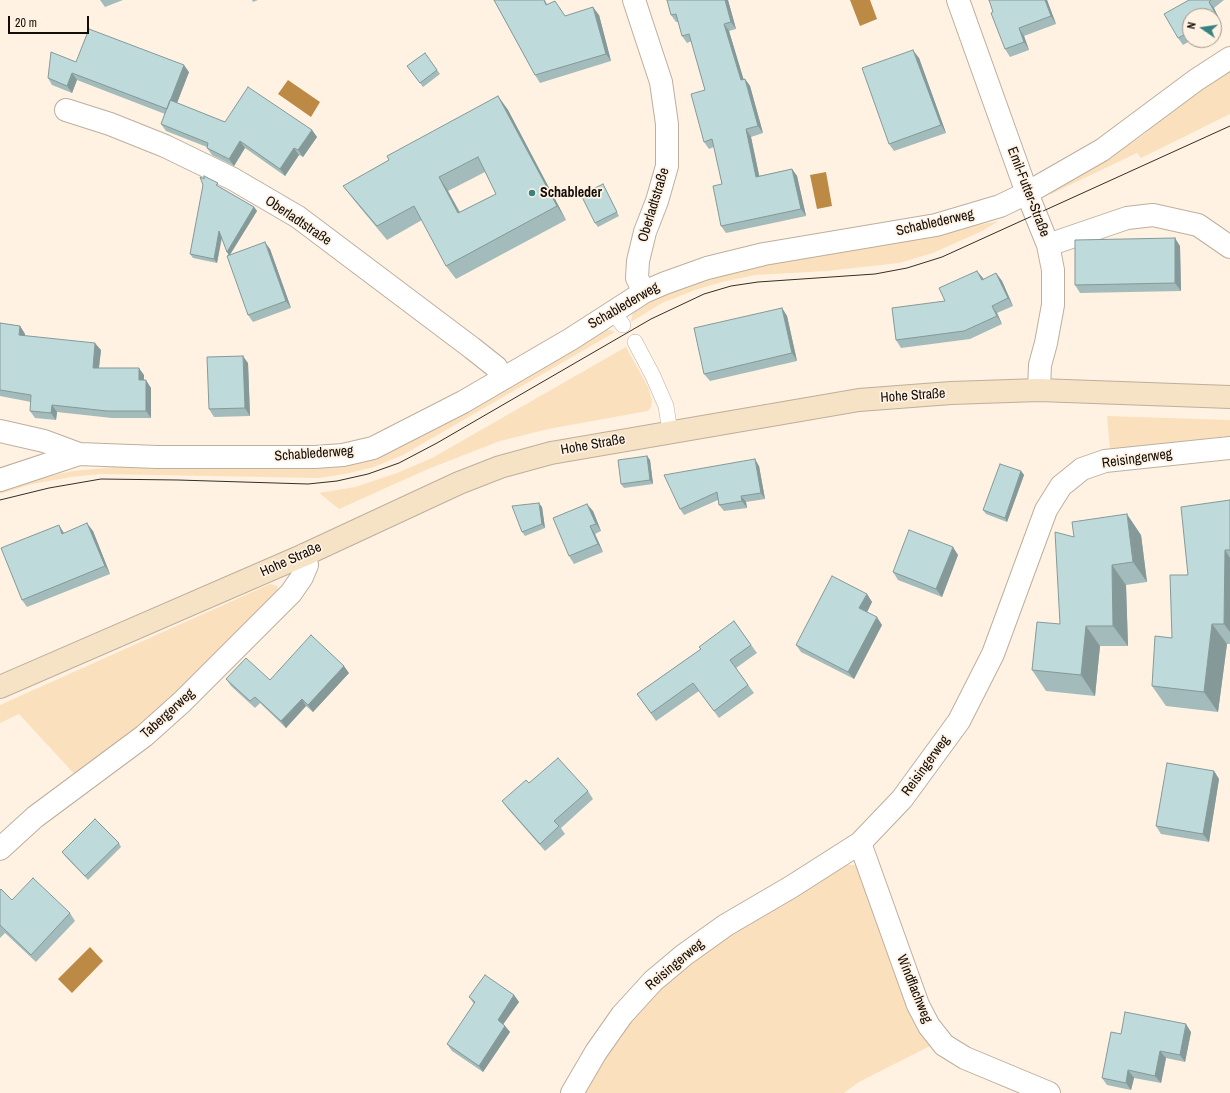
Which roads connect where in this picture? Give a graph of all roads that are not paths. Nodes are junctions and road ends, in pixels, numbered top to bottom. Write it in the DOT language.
graph roads {
  1 [pos="634,0"];
  2 [pos="958,0"];
  3 [pos="1230,58"];
  4 [pos="66,110"];
  5 [pos="1027,193"];
  6 [pos="1048,245"];
  7 [pos="1230,247"];
  8 [pos="644,292"];
  9 [pos="635,342"];
  10 [pos="503,378"];
  11 [pos="1039,390"];
  12 [pos="1230,397"];
  13 [pos="0,431"];
  14 [pos="670,432"];
  15 [pos="1230,448"];
  16 [pos="78,454"];
  17 [pos="0,480"];
  18 [pos="304,555"];
  19 [pos="0,686"];
  20 [pos="860,843"];
  21 [pos="0,849"];
  22 [pos="572,1093"];
  23 [pos="1049,1093"];
  1 -- 8 [label="street, Oberladtstraße"];
  2 -- 5 [label="street, Emil-Futter-Straße"];
  3 -- 5 [label="street, Schablederweg"];
  4 -- 10 [label="street, Oberladtstraße"];
  5 -- 6 [label="street, Emil-Futter-Straße"];
  5 -- 8 [label="street, Schablederweg"];
  6 -- 7 [label="street"];
  6 -- 11 [label="street, Emil-Futter-Straße"];
  8 -- 10 [label="street, Schablederweg"];
  9 -- 14 [label="lane"];
  10 -- 16 [label="street, Schablederweg"];
  11 -- 12 [label="main road, Hohe Straße"];
  11 -- 14 [label="main road, Hohe Straße"];
  13 -- 16 [label="street, Schablederweg"];
  14 -- 18 [label="main road, Hohe Straße"];
  15 -- 20 [label="street, Reisingerweg"];
  16 -- 17 [label="street"];
  18 -- 19 [label="main road, Hohe Straße"];
  18 -- 21 [label="street, Tabergerweg"];
  20 -- 22 [label="street, Reisingerweg"];
  20 -- 23 [label="street, Windflachweg"];
}
